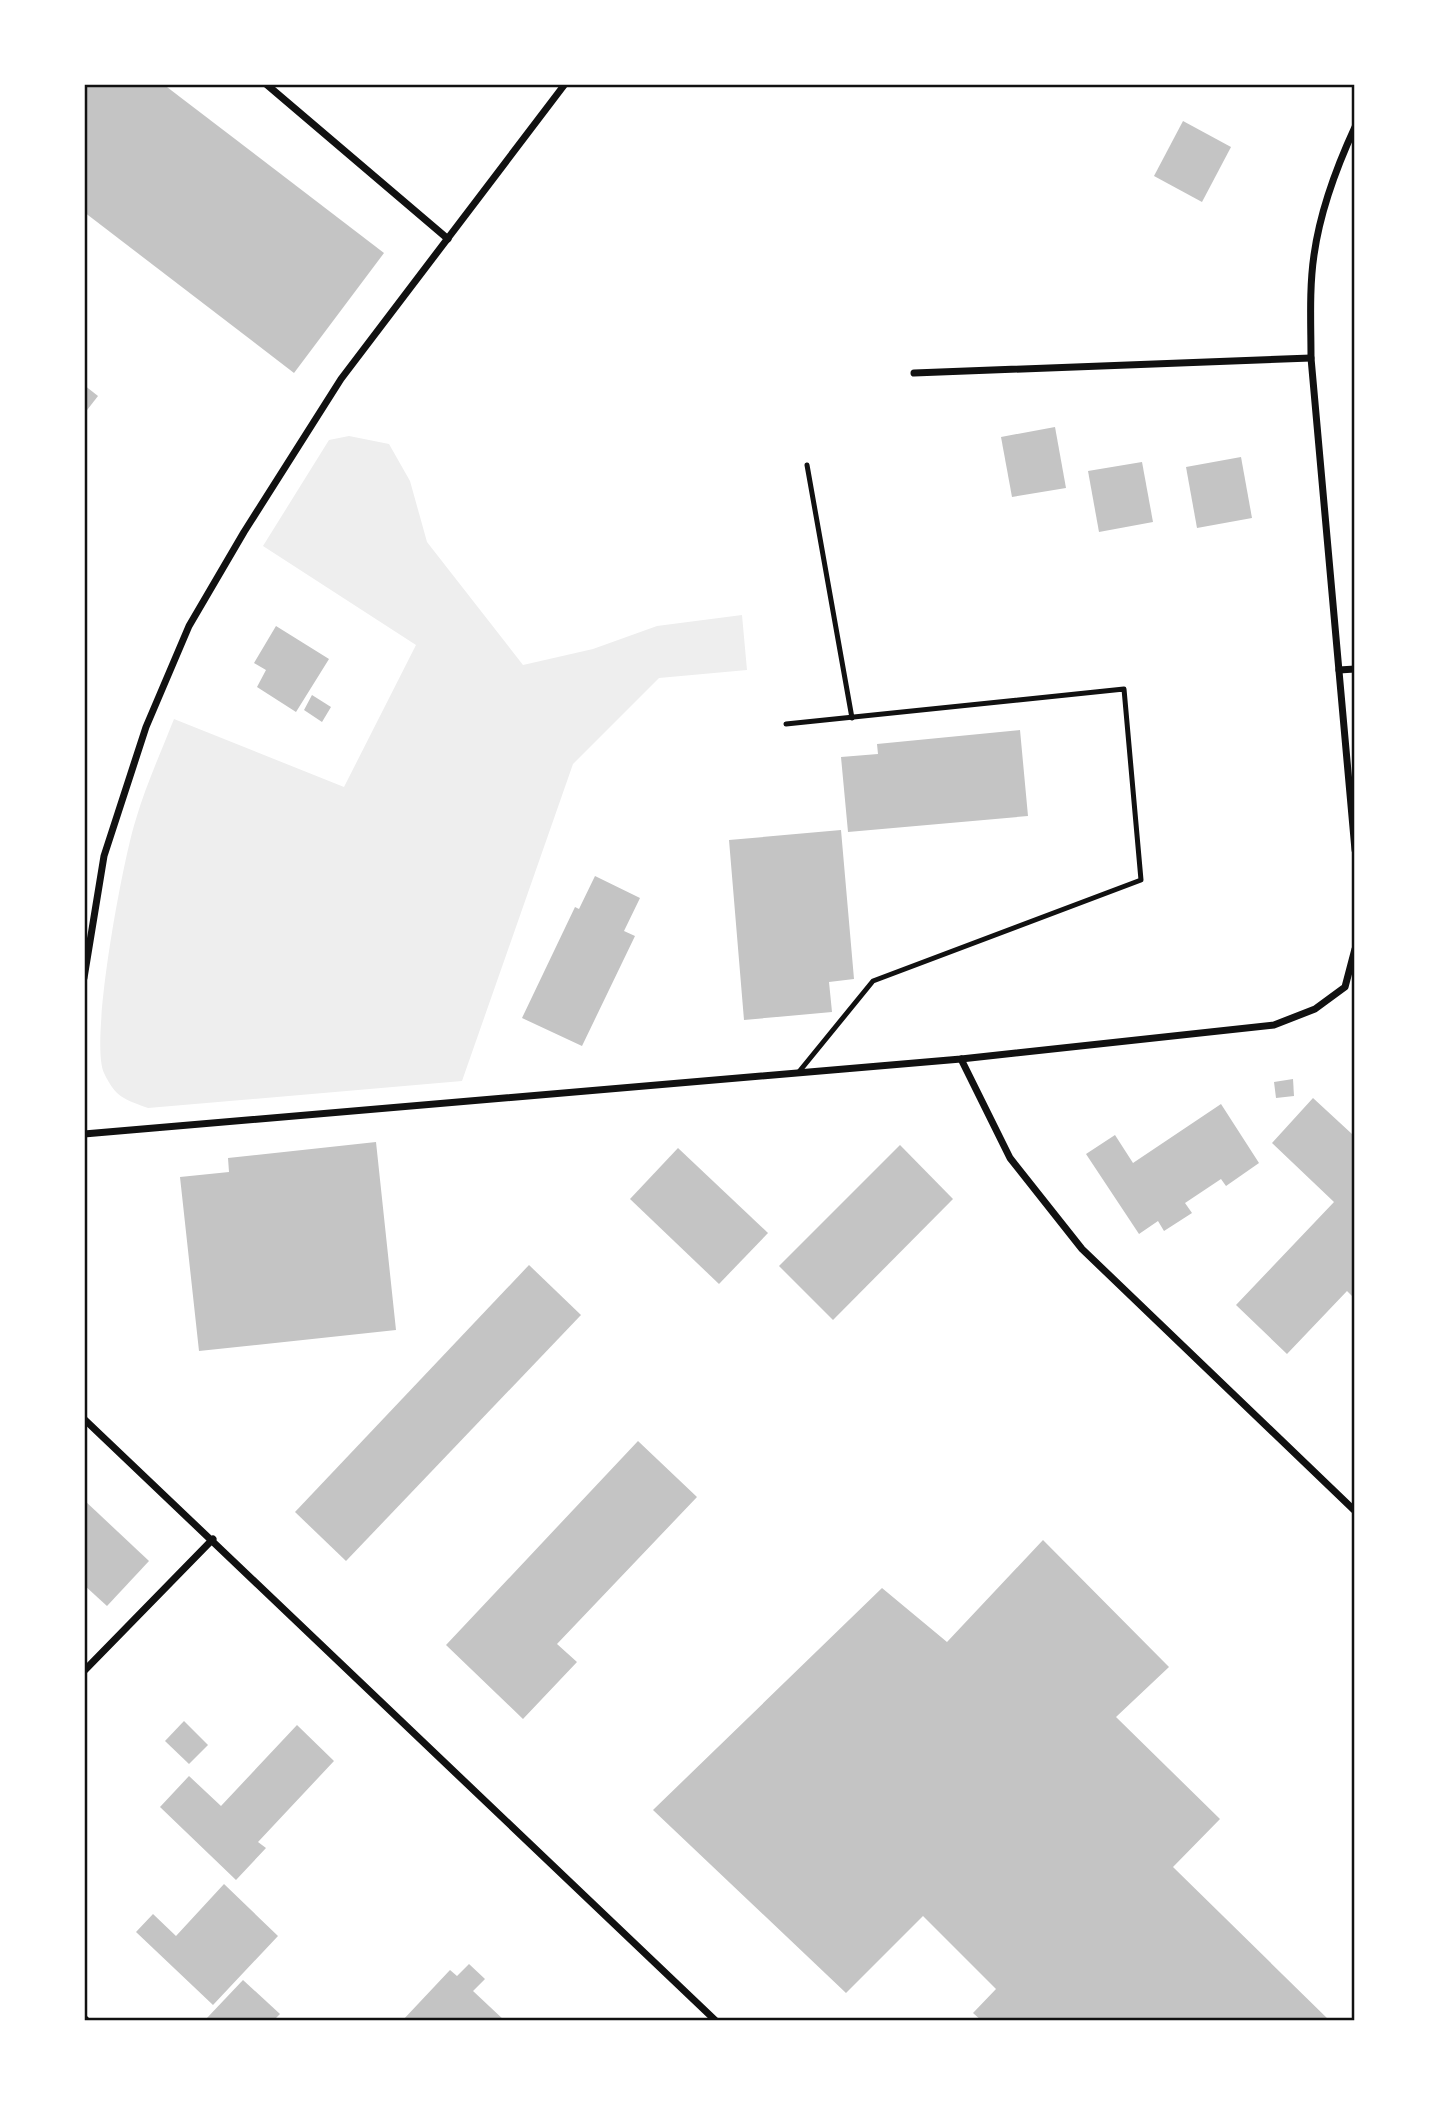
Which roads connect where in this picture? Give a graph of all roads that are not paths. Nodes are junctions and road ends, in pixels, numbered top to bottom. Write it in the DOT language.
graph roads {
  1 [pos="266,84"];
  2 [pos="565,84"];
  3 [pos="1355,127"];
  4 [pos="448,239"];
  5 [pos="1311,358"];
  6 [pos="914,373"];
  7 [pos="807,465"];
  8 [pos="1355,669"];
  9 [pos="1339,670"];
  10 [pos="852,718"];
  11 [pos="786,724"];
  12 [pos="1355,850"];
  13 [pos="1355,949"];
  14 [pos="84,978"];
  15 [pos="961,1059"];
  16 [pos="798,1073"];
  17 [pos="84,1134"];
  18 [pos="84,1419"];
  19 [pos="1355,1511"];
  20 [pos="213,1539"];
  21 [pos="84,1671"];
  22 [pos="716,2021"];
  1 -- 4 [label="street"];
  2 -- 4 [label="street"];
  3 -- 5 [label="street"];
  4 -- 14 [label="street"];
  5 -- 6 [label="street"];
  5 -- 9 [label="street"];
  7 -- 10 [label="lane"];
  8 -- 9 [label="street"];
  9 -- 12 [label="street"];
  10 -- 11 [label="lane"];
  10 -- 16 [label="lane"];
  13 -- 15 [label="street"];
  15 -- 16 [label="street"];
  15 -- 19 [label="street"];
  16 -- 17 [label="street"];
  18 -- 20 [label="street"];
  20 -- 21 [label="street"];
  20 -- 22 [label="street"];
}
